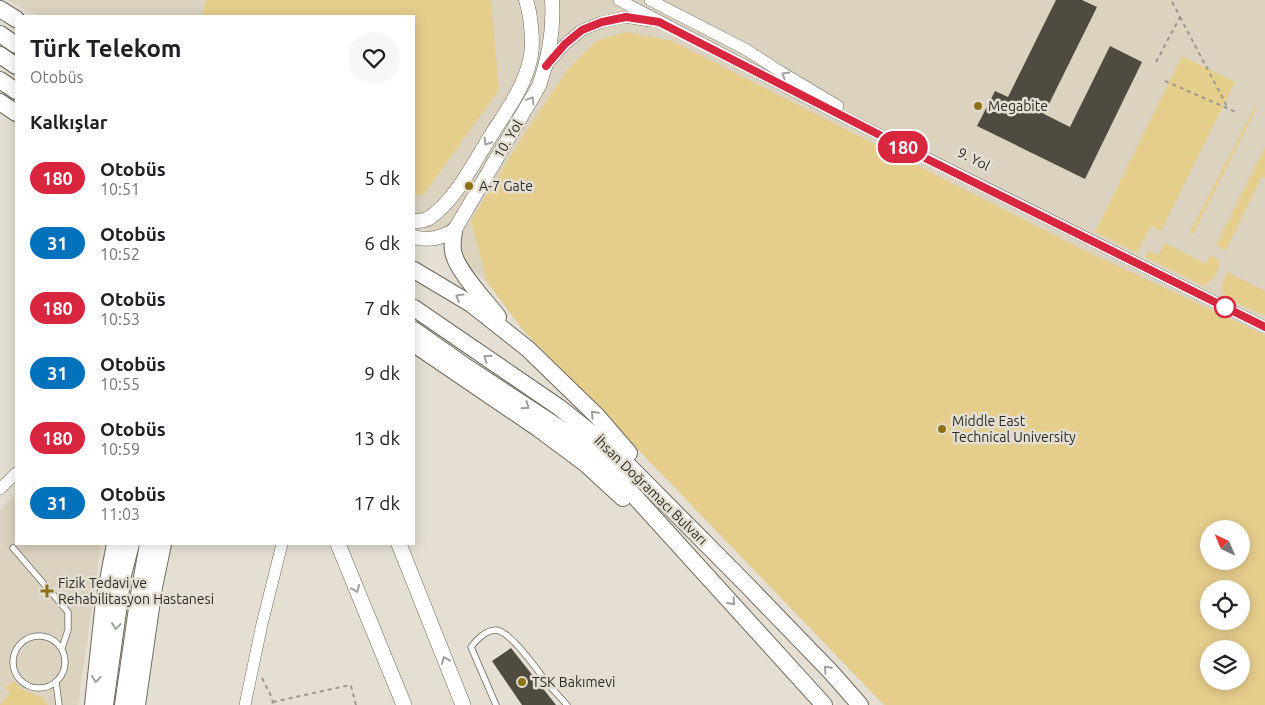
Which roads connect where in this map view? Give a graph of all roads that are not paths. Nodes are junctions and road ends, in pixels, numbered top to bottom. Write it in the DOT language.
graph roads {
  1 [pos="526,0"];
  2 [pos="552,0"];
  3 [pos="619,0"];
  4 [pos="650,0"];
  5 [pos="0,9"];
  6 [pos="15,19"];
  7 [pos="659,22"];
  8 [pos="0,55"];
  9 [pos="15,65"];
  10 [pos="546,66"];
  11 [pos="0,80"];
  12 [pos="15,90"];
  13 [pos="0,102"];
  14 [pos="15,112"];
  15 [pos="473,165"];
  16 [pos="488,172"];
  17 [pos="448,202"];
  18 [pos="466,210"];
  19 [pos="415,221"];
  20 [pos="454,231"];
  21 [pos="415,237"];
  22 [pos="415,271"];
  23 [pos="415,309"];
  24 [pos="1265,319"];
  25 [pos="1265,327"];
  26 [pos="415,331"];
  27 [pos="513,337"];
  28 [pos="415,345"];
  29 [pos="15,474"];
  30 [pos="0,490"];
  31 [pos="115,545"];
  32 [pos="131,545"];
  33 [pos="148,545"];
  34 [pos="163,545"];
  35 [pos="282,545"];
  36 [pos="338,545"];
  37 [pos="399,545"];
  38 [pos="13,548"];
  39 [pos="743,581"];
  40 [pos="714,582"];
  41 [pos="62,648"];
  42 [pos="56,682"];
  43 [pos="58,705"];
  44 [pos="93,705"];
  45 [pos="105,705"];
  46 [pos="123,705"];
  47 [pos="137,705"];
  48 [pos="245,705"];
  49 [pos="404,705"];
  50 [pos="463,705"];
  51 [pos="496,705"];
  52 [pos="567,705"];
  53 [pos="824,705"];
  54 [pos="860,705"];
  1 -- 15 [label="street, 10. Yol, one-way"];
  2 -- 10 [label="street, 10. Yol"];
  3 -- 7 [label="street, 9. Yol"];
  24 -- 4 [label="street, 9. Yol, one-way"];
  5 -- 6 [label="main road"];
  7 -- 10 [label="street, 9. Yol"];
  7 -- 25 [label="street, 9. Yol"];
  8 -- 9 [label="main road"];
  16 -- 10 [label="street, 10. Yol, one-way"];
  11 -- 12 [label="main road"];
  13 -- 14 [label="main road"];
  15 -- 16 [label="street"];
  15 -- 17 [label="street, 10. Yol"];
  16 -- 18 [label="street, 10. Yol"];
  17 -- 18 [label="street"];
  17 -- 19 [label="street, 10. Yol"];
  18 -- 20 [label="street, 10. Yol"];
  20 -- 21 [label="street"];
  20 -- 27 [label="main road"];
  27 -- 22 [label="main road, one-way"];
  39 -- 23 [label="main road, İhsan Doğramacı Bulvarı, one-way"];
  26 -- 40 [label="main road, İhsan Doğramacı Bulvarı, one-way"];
  39 -- 27 [label="main road, one-way"];
  28 -- 40 [label="main road"];
  29 -- 30 [label="street"];
  31 -- 44 [label="main road, one-way"];
  32 -- 45 [label="main road, one-way"];
  33 -- 46 [label="main road"];
  34 -- 47 [label="main road"];
  35 -- 48 [label="street"];
  36 -- 49 [label="main road, one-way"];
  50 -- 37 [label="main road, one-way"];
  38 -- 41 [label="lane"];
  54 -- 39 [label="main road, İhsan Doğramacı Bulvarı, one-way"];
  40 -- 53 [label="main road, İhsan Doğramacı Bulvarı, one-way"];
  41 -- 42 [label="lane"];
  41 -- 42 [label="lane"];
  42 -- 43 [label="lane"];
  51 -- 52 [label="lane"];
}
